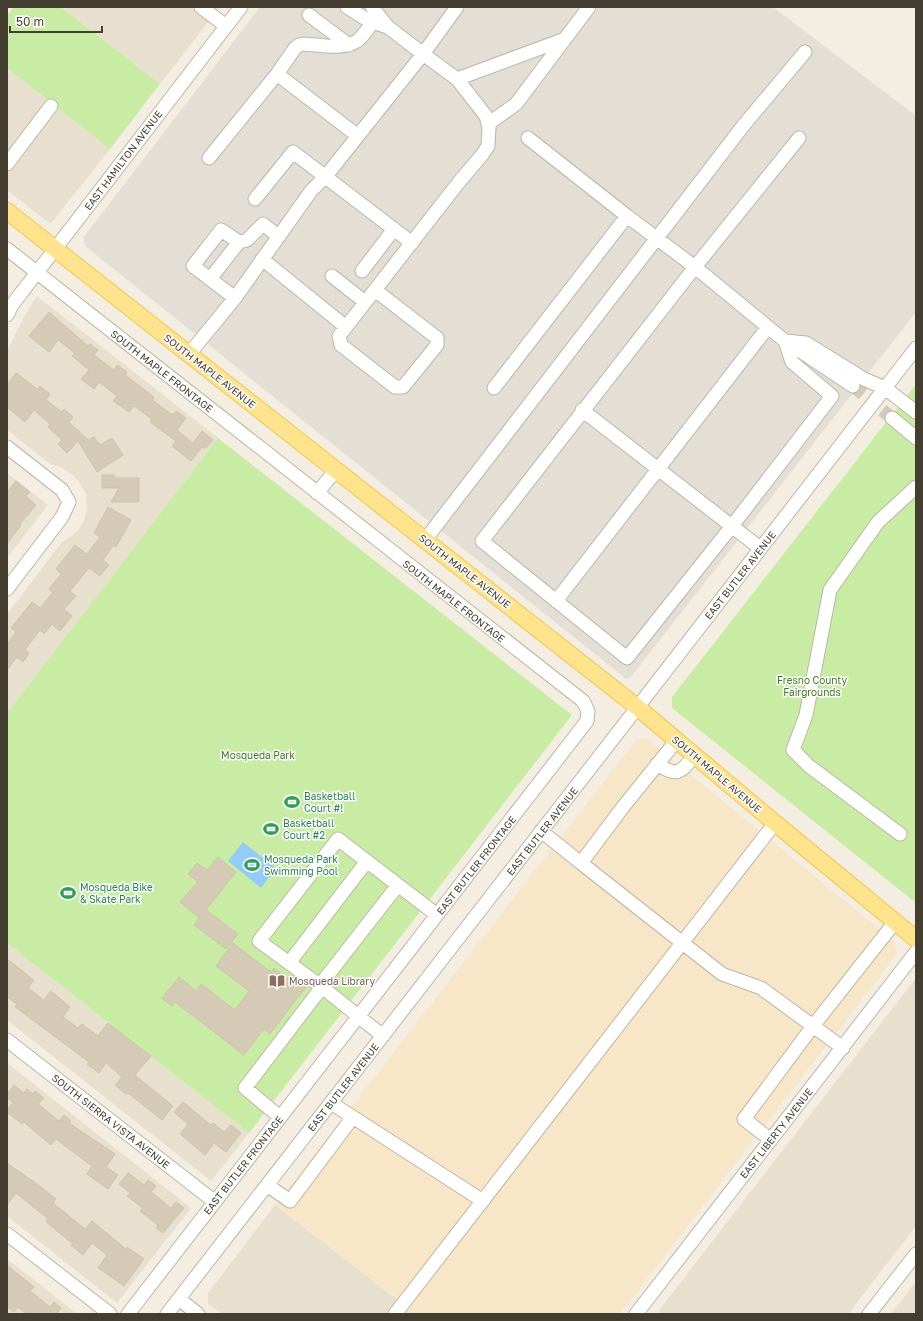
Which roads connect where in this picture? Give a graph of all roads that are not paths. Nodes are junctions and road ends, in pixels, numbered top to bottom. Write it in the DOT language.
graph roads {
  1 [pos="201,7"];
  2 [pos="241,7"];
  3 [pos="347,7"];
  4 [pos="372,7"];
  5 [pos="457,7"];
  6 [pos="589,7"];
  7 [pos="308,15"];
  8 [pos="373,22"];
  9 [pos="226,26"];
  10 [pos="388,27"];
  11 [pos="565,39"];
  12 [pos="349,45"];
  13 [pos="805,52"];
  14 [pos="423,54"];
  15 [pos="277,74"];
  16 [pos="457,79"];
  17 [pos="51,106"];
  18 [pos="488,124"];
  19 [pos="358,136"];
  20 [pos="528,138"];
  21 [pos="799,138"];
  22 [pos="209,158"];
  23 [pos="7,164"];
  24 [pos="326,176"];
  25 [pos="255,199"];
  26 [pos="7,211"];
  27 [pos="627,216"];
  28 [pos="394,229"];
  29 [pos="278,236"];
  30 [pos="657,238"];
  31 [pos="239,242"];
  32 [pos="412,243"];
  33 [pos="7,249"];
  34 [pos="55,249"];
  35 [pos="262,259"];
  36 [pos="695,267"];
  37 [pos="362,271"];
  38 [pos="37,273"];
  39 [pos="332,276"];
  40 [pos="210,279"];
  41 [pos="375,290"];
  42 [pos="235,298"];
  43 [pos="365,302"];
  44 [pos="7,315"];
  45 [pos="346,327"];
  46 [pos="768,327"];
  47 [pos="785,341"];
  48 [pos="916,348"];
  49 [pos="189,354"];
  50 [pos="853,386"];
  51 [pos="494,388"];
  52 [pos="885,388"];
  53 [pos="582,410"];
  54 [pos="916,412"];
  55 [pos="892,418"];
  56 [pos="916,438"];
  57 [pos="7,447"];
  58 [pos="658,469"];
  59 [pos="336,470"];
  60 [pos="916,487"];
  61 [pos="317,494"];
  62 [pos="732,526"];
  63 [pos="425,540"];
  64 [pos="760,548"];
  65 [pos="7,589"];
  66 [pos="556,600"];
  67 [pos="637,707"];
  68 [pos="588,711"];
  69 [pos="677,740"];
  70 [pos="695,755"];
  71 [pos="657,764"];
  72 [pos="775,823"];
  73 [pos="542,831"];
  74 [pos="900,834"];
  75 [pos="367,861"];
  76 [pos="581,863"];
  77 [pos="398,885"];
  78 [pos="437,915"];
  79 [pos="895,922"];
  80 [pos="916,939"];
  81 [pos="682,943"];
  82 [pos="916,952"];
  83 [pos="289,962"];
  84 [pos="321,986"];
  85 [pos="358,1017"];
  86 [pos="813,1026"];
  87 [pos="382,1036"];
  88 [pos="7,1040"];
  89 [pos="843,1048"];
  90 [pos="331,1103"];
  91 [pos="280,1117"];
  92 [pos="353,1117"];
  93 [pos="771,1140"];
  94 [pos="267,1185"];
  95 [pos="483,1201"];
  96 [pos="215,1202"];
  97 [pos="7,1234"];
  98 [pos="916,1254"];
  99 [pos="179,1299"];
  100 [pos="110,1314"];
  101 [pos="128,1314"];
  102 [pos="167,1314"];
  103 [pos="198,1314"];
  104 [pos="395,1314"];
  105 [pos="636,1314"];
  106 [pos="869,1314"];
  1 -- 9 [label="street"];
  2 -- 9 [label="street, EAST HAMILTON AVENUE"];
  3 -- 8 [label="street"];
  4 -- 10 [label="street"];
  5 -- 14 [label="street"];
  6 -- 11 [label="street"];
  7 -- 12 [label="street"];
  8 -- 10 [label="street"];
  8 -- 12 [label="street"];
  9 -- 34 [label="street, EAST HAMILTON AVENUE"];
  10 -- 14 [label="street"];
  11 -- 16 [label="street"];
  11 -- 18 [label="street"];
  12 -- 15 [label="street"];
  13 -- 30 [label="street"];
  14 -- 16 [label="street"];
  14 -- 19 [label="street"];
  15 -- 19 [label="street"];
  15 -- 22 [label="street"];
  16 -- 18 [label="street"];
  17 -- 23 [label="street"];
  18 -- 32 [label="street"];
  19 -- 24 [label="street"];
  20 -- 27 [label="street"];
  21 -- 36 [label="street"];
  24 -- 25 [label="street"];
  24 -- 28 [label="street"];
  24 -- 29 [label="street"];
  26 -- 34 [label="main road, SOUTH MAPLE AVENUE"];
  27 -- 30 [label="street"];
  27 -- 51 [label="street"];
  28 -- 32 [label="street"];
  28 -- 37 [label="street"];
  29 -- 31 [label="street"];
  29 -- 35 [label="street"];
  30 -- 36 [label="street"];
  30 -- 63 [label="street"];
  31 -- 40 [label="street"];
  31 -- 40 [label="street"];
  32 -- 41 [label="street"];
  33 -- 38 [label="street, SOUTH MAPLE FRONTAGE"];
  34 -- 38 [label="street, EAST HAMILTON AVENUE"];
  34 -- 49 [label="main road, SOUTH MAPLE AVENUE"];
  35 -- 42 [label="street"];
  35 -- 45 [label="street"];
  36 -- 46 [label="street"];
  36 -- 53 [label="street"];
  38 -- 44 [label="street, EAST HAMILTON AVENUE"];
  38 -- 61 [label="street, SOUTH MAPLE FRONTAGE"];
  39 -- 43 [label="street"];
  40 -- 42 [label="street"];
  41 -- 43 [label="street"];
  41 -- 45 [label="street"];
  42 -- 49 [label="street"];
  43 -- 45 [label="street"];
  46 -- 47 [label="street"];
  46 -- 58 [label="street"];
  47 -- 50 [label="street"];
  47 -- 52 [label="street"];
  47 -- 62 [label="street"];
  48 -- 52 [label="street, EAST BUTLER AVENUE"];
  49 -- 59 [label="main road, SOUTH MAPLE AVENUE"];
  52 -- 54 [label="street"];
  52 -- 64 [label="street, EAST BUTLER AVENUE"];
  53 -- 58 [label="street"];
  53 -- 66 [label="street"];
  55 -- 56 [label="street"];
  57 -- 65 [label="street"];
  58 -- 62 [label="street"];
  58 -- 66 [label="street"];
  59 -- 61 [label="street"];
  59 -- 63 [label="main road, SOUTH MAPLE AVENUE"];
  60 -- 74 [label="street"];
  61 -- 68 [label="street, SOUTH MAPLE FRONTAGE"];
  62 -- 64 [label="street"];
  62 -- 66 [label="street"];
  63 -- 67 [label="main road, SOUTH MAPLE AVENUE"];
  64 -- 67 [label="street, EAST BUTLER AVENUE"];
  67 -- 69 [label="main road, SOUTH MAPLE AVENUE"];
  67 -- 73 [label="street, EAST BUTLER AVENUE"];
  68 -- 78 [label="street, EAST BUTLER FRONTAGE"];
  69 -- 70 [label="main road, SOUTH MAPLE AVENUE"];
  69 -- 71 [label="street"];
  70 -- 71 [label="street"];
  70 -- 72 [label="main road, SOUTH MAPLE AVENUE"];
  71 -- 76 [label="street"];
  72 -- 79 [label="main road, SOUTH MAPLE AVENUE"];
  72 -- 81 [label="street"];
  73 -- 76 [label="street"];
  73 -- 87 [label="street, EAST BUTLER AVENUE"];
  75 -- 77 [label="street"];
  75 -- 83 [label="street"];
  75 -- 83 [label="street"];
  76 -- 81 [label="street"];
  77 -- 78 [label="street"];
  77 -- 84 [label="street"];
  78 -- 85 [label="street, EAST BUTLER FRONTAGE"];
  79 -- 80 [label="main road, SOUTH MAPLE AVENUE"];
  79 -- 86 [label="street"];
  81 -- 86 [label="street"];
  81 -- 95 [label="street"];
  82 -- 89 [label="street, EAST LIBERTY AVENUE"];
  83 -- 84 [label="street"];
  84 -- 85 [label="street"];
  84 -- 91 [label="street"];
  85 -- 87 [label="street"];
  85 -- 91 [label="street, EAST BUTLER FRONTAGE"];
  86 -- 89 [label="street"];
  86 -- 93 [label="street"];
  87 -- 90 [label="street, EAST BUTLER AVENUE"];
  88 -- 96 [label="street, SOUTH SIERRA VISTA AVENUE"];
  89 -- 93 [label="street, EAST LIBERTY AVENUE"];
  90 -- 92 [label="street"];
  90 -- 94 [label="street, EAST BUTLER AVENUE"];
  91 -- 96 [label="street, EAST BUTLER FRONTAGE"];
  92 -- 94 [label="street"];
  92 -- 95 [label="street"];
  93 -- 105 [label="street, EAST LIBERTY AVENUE"];
  94 -- 99 [label="street, EAST BUTLER AVENUE"];
  95 -- 104 [label="street"];
  96 -- 101 [label="street, EAST BUTLER FRONTAGE"];
  97 -- 100 [label="street"];
  98 -- 106 [label="street"];
  99 -- 102 [label="street, EAST BUTLER AVENUE"];
  99 -- 103 [label="street"];
}
